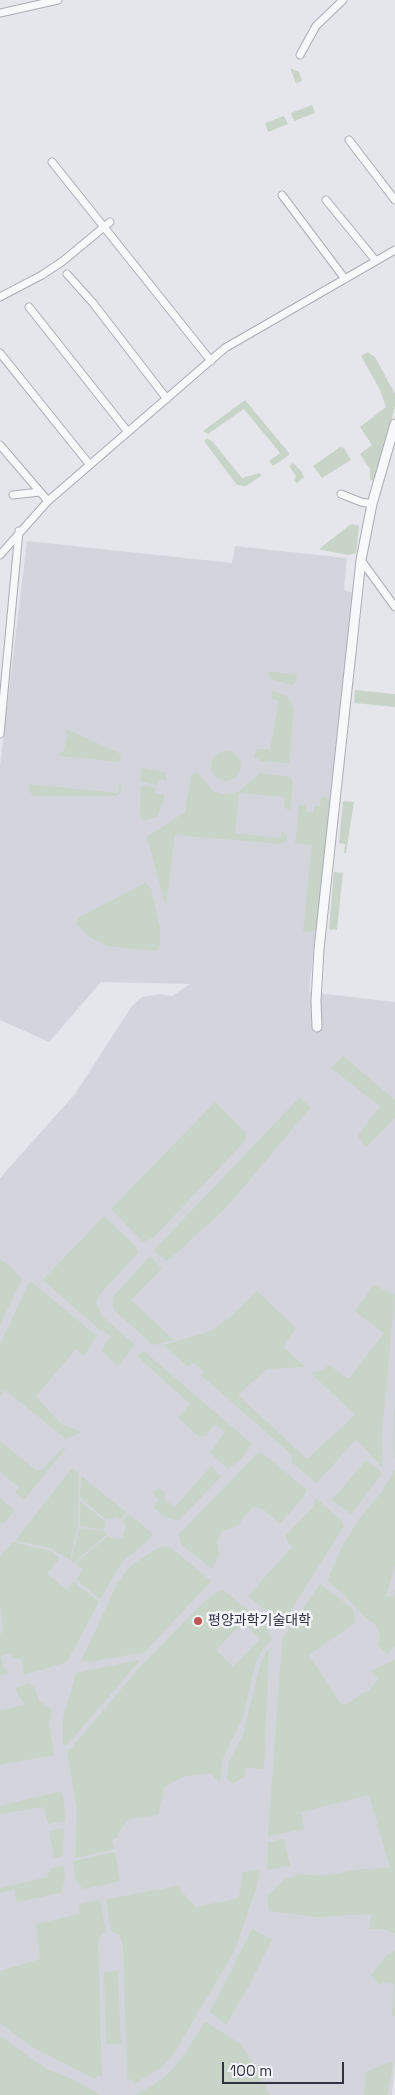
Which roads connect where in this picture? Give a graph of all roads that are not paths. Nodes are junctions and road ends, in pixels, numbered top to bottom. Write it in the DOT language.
graph roads {
  1 [pos="58,0"];
  2 [pos="343,0"];
  3 [pos="0,13"];
  4 [pos="300,55"];
  5 [pos="349,140"];
  6 [pos="52,162"];
  7 [pos="282,195"];
  8 [pos="326,200"];
  9 [pos="395,200"];
  10 [pos="107,225"];
  11 [pos="395,250"];
  12 [pos="376,261"];
  13 [pos="66,274"];
  14 [pos="345,278"];
  15 [pos="0,297"];
  16 [pos="29,307"];
  17 [pos="0,353"];
  18 [pos="210,362"];
  19 [pos="167,399"];
  20 [pos="395,424"];
  21 [pos="128,432"];
  22 [pos="0,445"];
  23 [pos="3,453"];
  24 [pos="90,465"];
  25 [pos="40,492"];
  26 [pos="341,494"];
  27 [pos="13,495"];
  28 [pos="48,501"];
  29 [pos="372,504"];
  30 [pos="19,531"];
  31 [pos="0,554"];
  32 [pos="361,560"];
  33 [pos="395,607"];
  34 [pos="0,734"];
  35 [pos="317,1027"];
  1 -- 3 [label="street"];
  2 -- 4 [label="street"];
  5 -- 9 [label="street"];
  6 -- 10 [label="street"];
  7 -- 14 [label="street"];
  8 -- 12 [label="street"];
  10 -- 15 [label="street"];
  10 -- 18 [label="street"];
  11 -- 12 [label="street"];
  12 -- 14 [label="street"];
  13 -- 19 [label="street"];
  14 -- 18 [label="street"];
  16 -- 21 [label="street"];
  17 -- 24 [label="street"];
  18 -- 19 [label="street"];
  19 -- 21 [label="street"];
  20 -- 29 [label="street"];
  21 -- 24 [label="street"];
  22 -- 23 [label="street"];
  23 -- 25 [label="street"];
  24 -- 28 [label="street"];
  25 -- 27 [label="street"];
  25 -- 28 [label="street"];
  26 -- 29 [label="street"];
  28 -- 30 [label="street"];
  29 -- 32 [label="street"];
  30 -- 31 [label="street"];
  30 -- 34 [label="street"];
  32 -- 33 [label="street"];
  32 -- 35 [label="street"];
}
